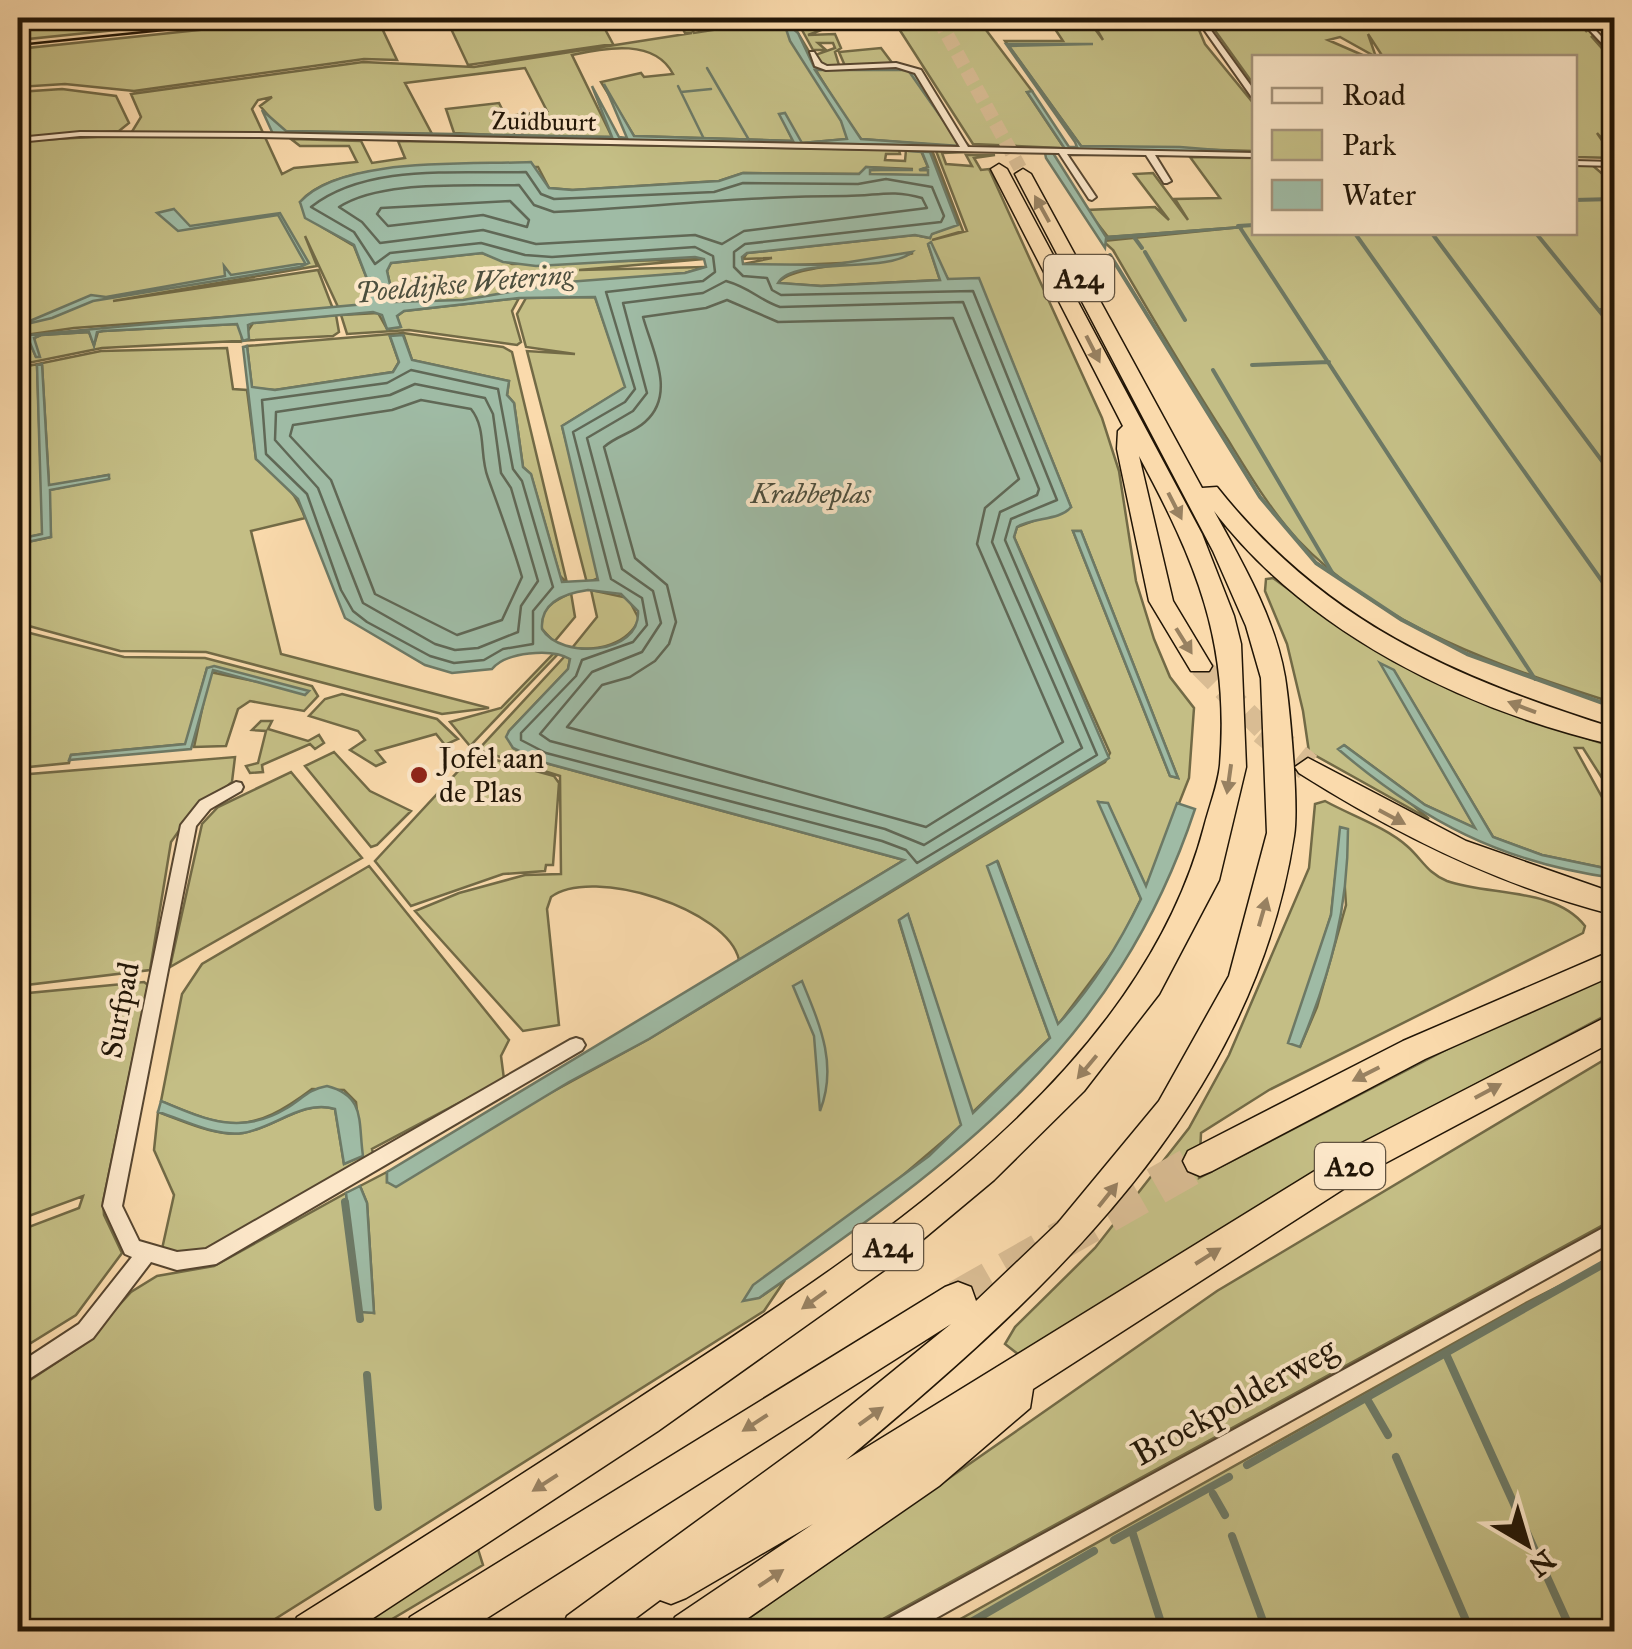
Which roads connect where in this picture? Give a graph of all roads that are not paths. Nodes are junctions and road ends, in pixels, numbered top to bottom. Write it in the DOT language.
graph roads {
  1 [pos="1200,18"];
  2 [pos="1581,18"];
  3 [pos="812,53"];
  4 [pos="1614,54"];
  5 [pos="1252,91"];
  6 [pos="18,140"];
  7 [pos="964,149"];
  8 [pos="1061,151"];
  9 [pos="1149,153"];
  10 [pos="1252,155"];
  11 [pos="1577,163"];
  12 [pos="1614,164"];
  13 [pos="1167,181"];
  14 [pos="1092,197"];
  15 [pos="1140,387"];
  16 [pos="1130,420"];
  17 [pos="1200,666"];
  18 [pos="1614,737"];
  19 [pos="1308,767"];
  20 [pos="236,787"];
  21 [pos="1614,904"];
  22 [pos="1614,962"];
  23 [pos="1614,1026"];
  24 [pos="576,1045"];
  25 [pos="1200,1161"];
  26 [pos="1614,1231"];
  27 [pos="145,1255"];
  28 [pos="958,1299"];
  29 [pos="1096,1326"];
  30 [pos="18,1376"];
  31 [pos="582,1631"];
  32 [pos="312,1632"];
  33 [pos="425,1632"];
  34 [pos="690,1632"];
  35 [pos="887,1632"];
  1 -- 5 [label="street"];
  2 -- 4 [label="street"];
  3 -- 7 [label="street"];
  6 -- 7 [label="street, Zuidbuurt"];
  7 -- 8 [label="street, Zuidbuurt"];
  8 -- 9 [label="street, Zuidbuurt"];
  8 -- 14 [label="street"];
  9 -- 10 [label="street, Zuidbuurt"];
  9 -- 13 [label="street"];
  11 -- 12 [label="street"];
  15 -- 16 [label="highway, A24, one-way"];
  18 -- 15 [label="highway, one-way"];
  31 -- 15 [label="highway, A24, one-way"];
  16 -- 17 [label="highway, A24, one-way"];
  16 -- 32 [label="highway, A24, one-way"];
  19 -- 21 [label="highway, one-way"];
  20 -- 27 [label="street, Surfpad"];
  22 -- 25 [label="highway, A20, one-way"];
  29 -- 23 [label="highway, A20, one-way"];
  24 -- 27 [label="street"];
  26 -- 35 [label="street, Broekpolderweg"];
  27 -- 30 [label="street"];
  28 -- 33 [label="highway, one-way"];
  29 -- 31 [label="highway, A20"];
  34 -- 29 [label="highway, A20, one-way"];
}
